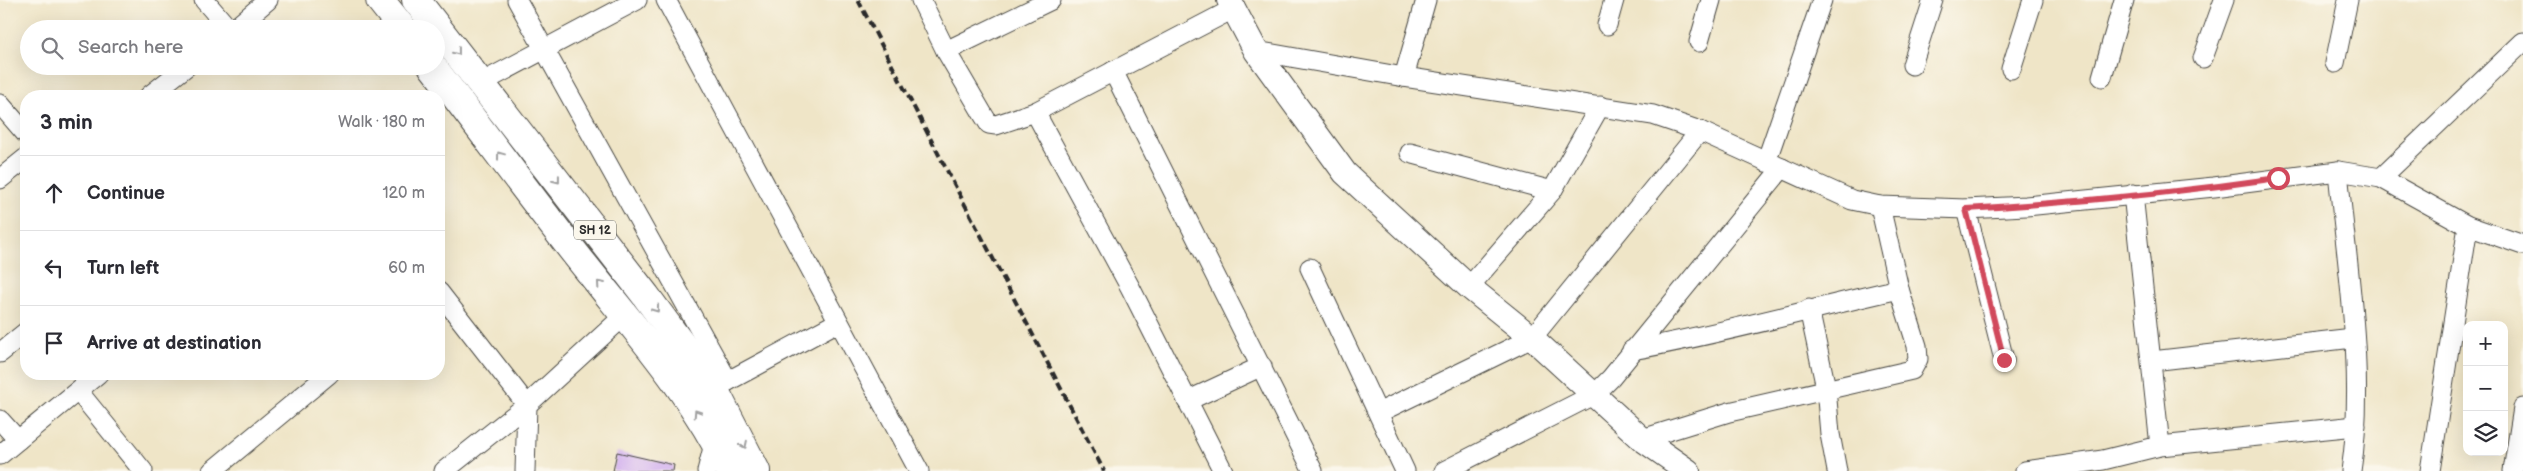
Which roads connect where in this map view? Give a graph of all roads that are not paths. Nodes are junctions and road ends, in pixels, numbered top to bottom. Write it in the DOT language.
graph roads {
  1 [pos="204,0"];
  2 [pos="268,0"];
  3 [pos="380,0"];
  4 [pos="416,0"];
  5 [pos="517,0"];
  6 [pos="636,0"];
  7 [pos="666,0"];
  8 [pos="921,0"];
  9 [pos="1052,0"];
  10 [pos="1614,0"];
  11 [pos="1711,0"];
  12 [pos="1822,0"];
  13 [pos="1933,0"];
  14 [pos="2032,0"];
  15 [pos="2124,0"];
  16 [pos="2224,0"];
  17 [pos="2348,0"];
  18 [pos="1425,1"];
  19 [pos="1231,5"];
  20 [pos="221,20"];
  21 [pos="245,20"];
  22 [pos="395,20"];
  23 [pos="432,20"];
  24 [pos="1608,25"];
  25 [pos="445,37"];
  26 [pos="1699,42"];
  27 [pos="2523,42"];
  28 [pos="542,50"];
  29 [pos="946,51"];
  30 [pos="1256,51"];
  31 [pos="2203,58"];
  32 [pos="2335,63"];
  33 [pos="1912,65"];
  34 [pos="2011,69"];
  35 [pos="1113,71"];
  36 [pos="176,75"];
  37 [pos="439,75"];
  38 [pos="1404,77"];
  39 [pos="2102,77"];
  40 [pos="481,83"];
  41 [pos="157,90"];
  42 [pos="0,104"];
  43 [pos="1600,106"];
  44 [pos="1035,112"];
  45 [pos="20,127"];
  46 [pos="1700,131"];
  47 [pos="1410,153"];
  48 [pos="20,163"];
  49 [pos="1774,165"];
  50 [pos="2338,171"];
  51 [pos="2381,178"];
  52 [pos="0,179"];
  53 [pos="1552,191"];
  54 [pos="2133,194"];
  55 [pos="1880,206"];
  56 [pos="1966,209"];
  57 [pos="2468,226"];
  58 [pos="2523,245"];
  59 [pos="1310,268"];
  60 [pos="1469,287"];
  61 [pos="1899,289"];
  62 [pos="445,300"];
  63 [pos="1810,309"];
  64 [pos="626,314"];
  65 [pos="838,322"];
  66 [pos="20,337"];
  67 [pos="1532,338"];
  68 [pos="2354,338"];
  69 [pos="1632,350"];
  70 [pos="0,353"];
  71 [pos="2004,360"];
  72 [pos="2152,361"];
  73 [pos="1262,366"];
  74 [pos="91,380"];
  75 [pos="322,380"];
  76 [pos="721,385"];
  77 [pos="1826,388"];
  78 [pos="78,391"];
  79 [pos="1594,394"];
  80 [pos="1187,402"];
  81 [pos="527,405"];
  82 [pos="2523,408"];
  83 [pos="1380,412"];
  84 [pos="0,420"];
  85 [pos="2356,426"];
  86 [pos="1642,438"];
  87 [pos="18,440"];
  88 [pos="715,440"];
  89 [pos="2160,446"];
  90 [pos="0,455"];
  91 [pos="143,471"];
  92 [pos="212,471"];
  93 [pos="444,471"];
  94 [pos="525,471"];
  95 [pos="707,471"];
  96 [pos="730,471"];
  97 [pos="756,471"];
  98 [pos="919,471"];
  99 [pos="1223,471"];
  100 [pos="1313,471"];
  101 [pos="1406,471"];
  102 [pos="1444,471"];
  103 [pos="1688,471"];
  104 [pos="1837,471"];
  105 [pos="2025,471"];
  106 [pos="2351,471"];
  107 [pos="2430,471"];
  108 [pos="2513,471"];
  1 -- 20 [label="street"];
  2 -- 21 [label="street"];
  3 -- 22 [label="main road"];
  4 -- 23 [label="main road, SH 12, one-way"];
  5 -- 28 [label="street"];
  6 -- 28 [label="street"];
  7 -- 65 [label="street"];
  8 -- 29 [label="street"];
  9 -- 29 [label="street"];
  10 -- 24 [label="street"];
  11 -- 26 [label="street"];
  12 -- 49 [label="street"];
  13 -- 33 [label="street"];
  14 -- 34 [label="street"];
  15 -- 39 [label="street"];
  16 -- 31 [label="street"];
  17 -- 32 [label="street"];
  18 -- 38 [label="street"];
  19 -- 30 [label="street"];
  19 -- 35 [label="street"];
  25 -- 40 [label="main road, SH 12, one-way"];
  27 -- 51 [label="street"];
  28 -- 40 [label="street"];
  28 -- 76 [label="street"];
  29 -- 44 [label="street"];
  30 -- 38 [label="street"];
  30 -- 60 [label="street"];
  35 -- 44 [label="street"];
  35 -- 73 [label="street"];
  36 -- 41 [label="street"];
  64 -- 37 [label="main road, SH 12, one-way"];
  38 -- 43 [label="street"];
  40 -- 76 [label="main road, SH 12, one-way"];
  42 -- 45 [label="street"];
  43 -- 46 [label="street"];
  43 -- 53 [label="street"];
  44 -- 80 [label="street"];
  46 -- 49 [label="street"];
  46 -- 67 [label="street"];
  47 -- 53 [label="street"];
  48 -- 52 [label="street"];
  49 -- 55 [label="street"];
  49 -- 69 [label="street"];
  50 -- 51 [label="street"];
  50 -- 54 [label="street"];
  50 -- 68 [label="street"];
  51 -- 57 [label="street"];
  53 -- 60 [label="street"];
  54 -- 56 [label="street"];
  54 -- 72 [label="street"];
  55 -- 56 [label="street"];
  55 -- 61 [label="street"];
  56 -- 71 [label="street"];
  57 -- 58 [label="street"];
  57 -- 107 [label="street"];
  59 -- 83 [label="street"];
  60 -- 67 [label="street"];
  61 -- 63 [label="street"];
  61 -- 77 [label="street"];
  62 -- 81 [label="street"];
  63 -- 69 [label="street"];
  63 -- 77 [label="street"];
  64 -- 81 [label="street"];
  88 -- 64 [label="main road, SH 12, one-way"];
  65 -- 76 [label="street"];
  65 -- 98 [label="street"];
  66 -- 70 [label="street"];
  67 -- 79 [label="street"];
  67 -- 83 [label="street"];
  68 -- 72 [label="street"];
  68 -- 85 [label="street"];
  69 -- 79 [label="street"];
  72 -- 89 [label="street"];
  73 -- 80 [label="street"];
  73 -- 100 [label="street"];
  74 -- 78 [label="street"];
  75 -- 92 [label="street"];
  76 -- 97 [label="main road, SH 12, one-way"];
  77 -- 86 [label="street"];
  77 -- 104 [label="street"];
  78 -- 87 [label="street"];
  78 -- 91 [label="street"];
  79 -- 86 [label="street"];
  79 -- 102 [label="street"];
  80 -- 99 [label="street"];
  81 -- 93 [label="street"];
  81 -- 94 [label="street"];
  82 -- 108 [label="street"];
  83 -- 101 [label="street"];
  84 -- 87 [label="street"];
  85 -- 89 [label="street"];
  85 -- 106 [label="street"];
  86 -- 103 [label="street"];
  87 -- 90 [label="street"];
  88 -- 95 [label="street"];
  88 -- 96 [label="main road, SH 12"];
  89 -- 105 [label="street"];
}
